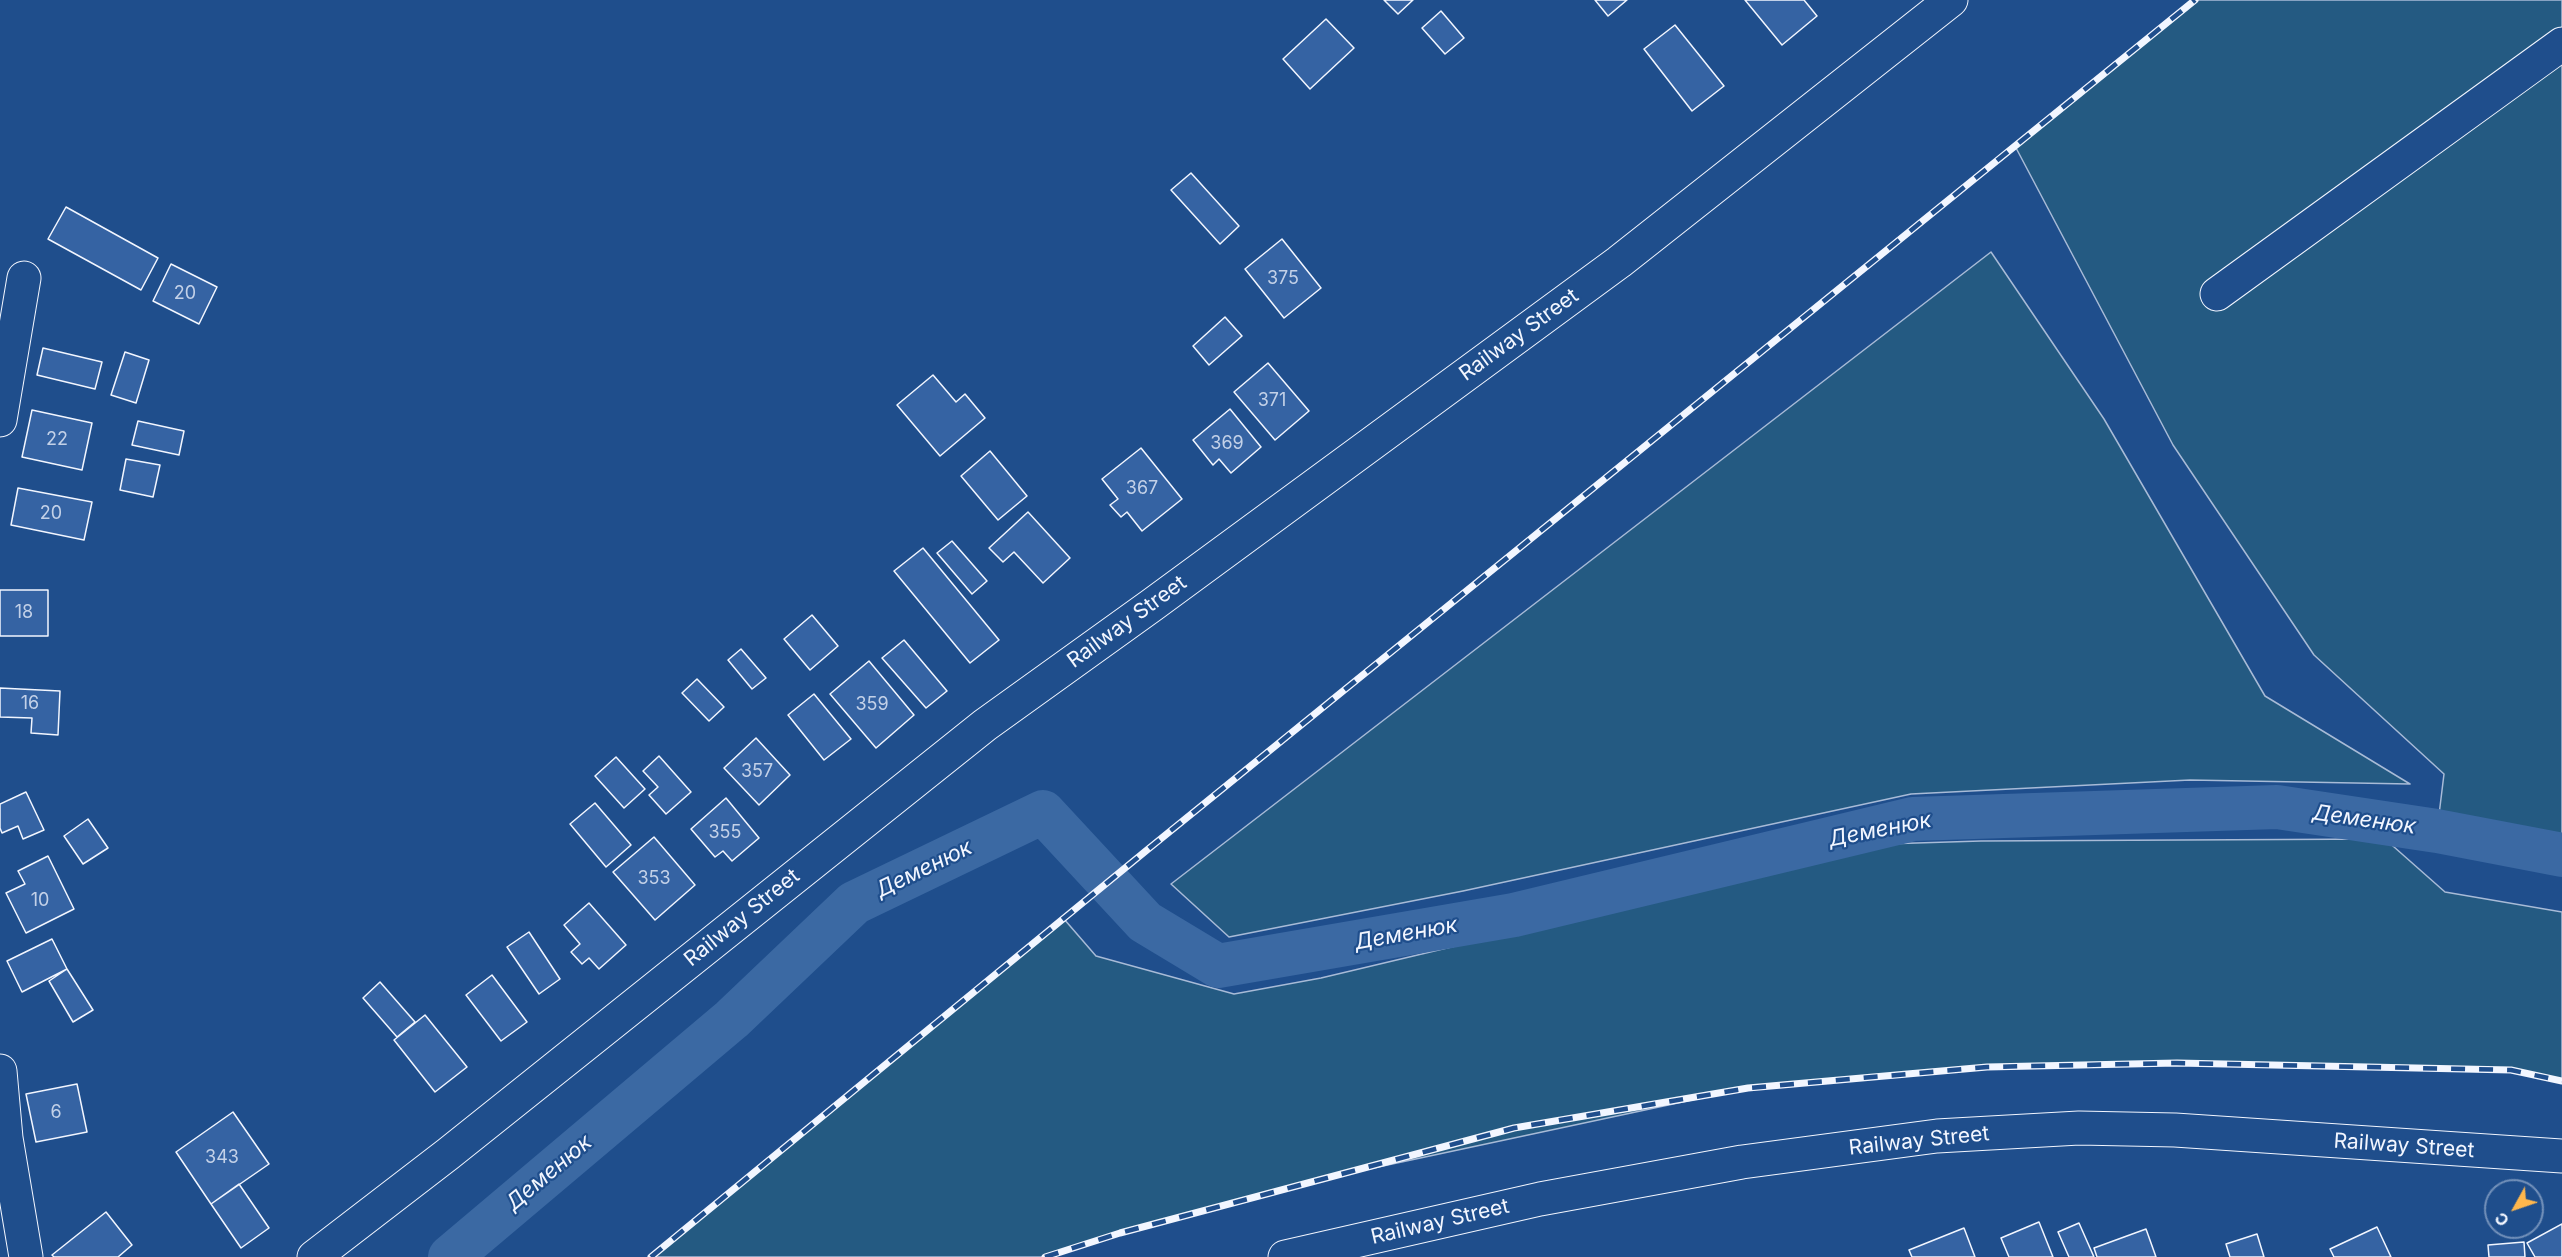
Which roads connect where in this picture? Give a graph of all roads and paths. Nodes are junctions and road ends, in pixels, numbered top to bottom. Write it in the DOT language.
graph roads {
  1 [pos="1950,0"];
  2 [pos="2562,44"];
  3 [pos="24,278"];
  4 [pos="2217,294"];
  5 [pos="0,420"];
  6 [pos="0,1071"];
  7 [pos="2562,1156"];
  8 [pos="26,1257"];
  9 [pos="314,1257"];
  10 [pos="1285,1257"];
  1 -- 9 [label="street, Railway Street"];
  2 -- 4 [label="street"];
  3 -- 5 [label="street"];
  6 -- 8 [label="street"];
  7 -- 10 [label="street, Railway Street"];
}
